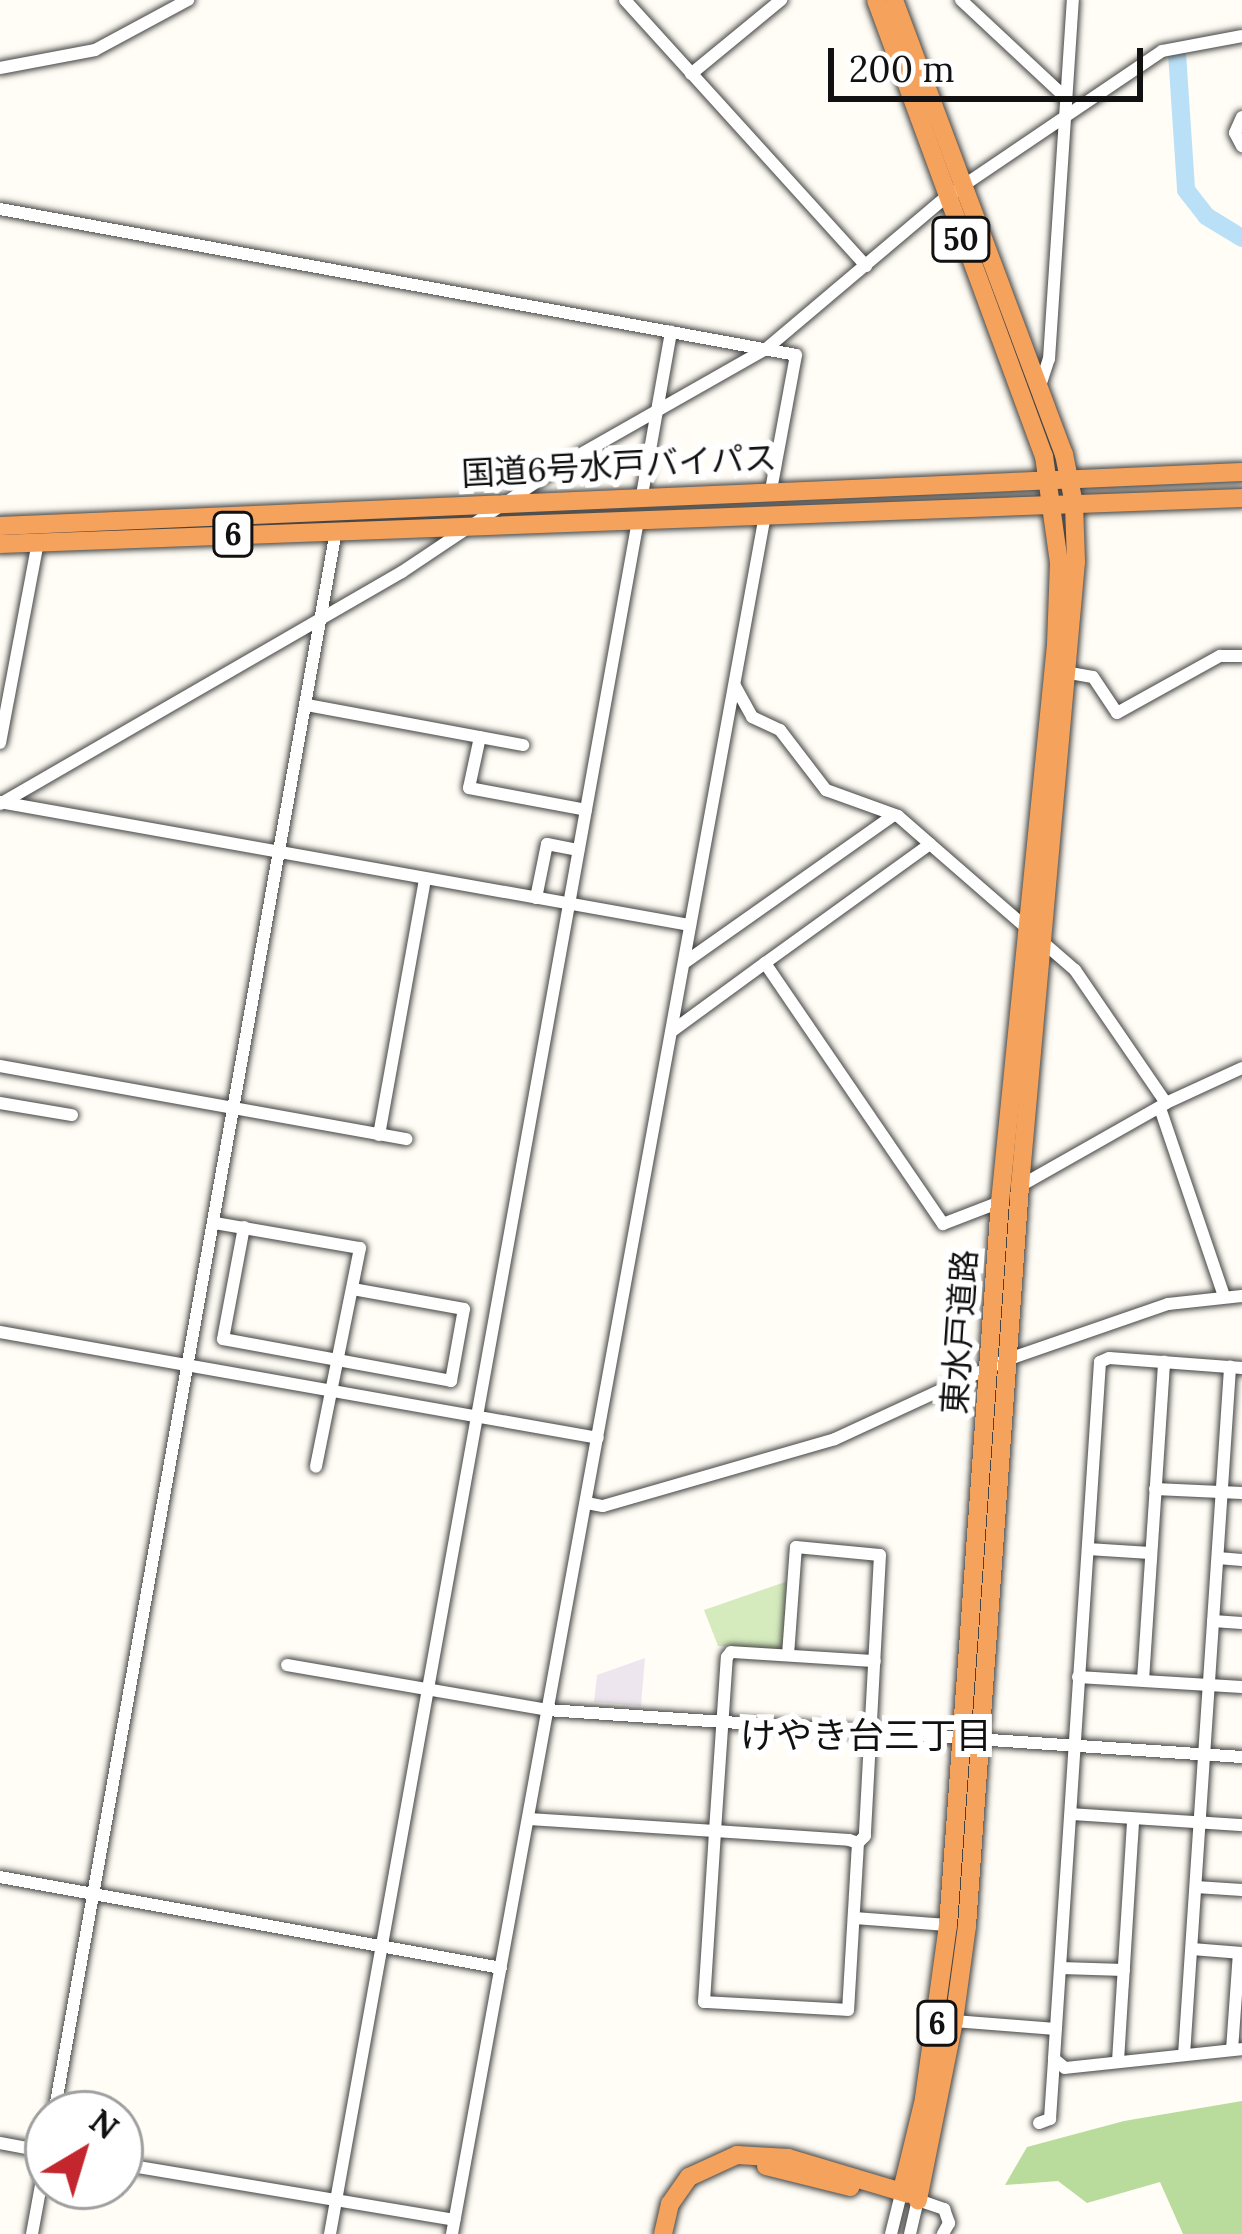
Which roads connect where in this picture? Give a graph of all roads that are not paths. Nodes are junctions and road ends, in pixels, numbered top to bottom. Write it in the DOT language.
graph roads {
  1 [pos="188,0"];
  2 [pos="625,0"];
  3 [pos="781,0"];
  4 [pos="876,0"];
  5 [pos="894,0"];
  6 [pos="962,0"];
  7 [pos="1073,0"];
  8 [pos="1242,36"];
  9 [pos="0,68"];
  10 [pos="691,74"];
  11 [pos="1066,98"];
  12 [pos="1242,117"];
  13 [pos="1065,118"];
  14 [pos="1242,146"];
  15 [pos="952,193"];
  16 [pos="0,209"];
  17 [pos="866,266"];
  18 [pos="671,332"];
  19 [pos="766,349"];
  20 [pos="1040,387"];
  21 [pos="656,412"];
  22 [pos="1242,472"];
  23 [pos="1071,477"];
  24 [pos="1049,478"];
  25 [pos="771,490"];
  26 [pos="642,495"];
  27 [pos="1242,498"];
  28 [pos="505,502"];
  29 [pos="1064,504"];
  30 [pos="765,515"];
  31 [pos="638,520"];
  32 [pos="0,526"];
  33 [pos="466,529"];
  34 [pos="336,531"];
  35 [pos="38,542"];
  36 [pos="0,544"];
  37 [pos="324,613"];
  38 [pos="1242,656"];
  39 [pos="1070,673"];
  40 [pos="735,686"];
  41 [pos="307,705"];
  42 [pos="480,737"];
  43 [pos="0,743"];
  44 [pos="523,745"];
  45 [pos="1,803"];
  46 [pos="586,810"];
  47 [pos="894,814"];
  48 [pos="930,844"];
  49 [pos="578,850"];
  50 [pos="280,851"];
  51 [pos="425,880"];
  52 [pos="536,898"];
  53 [pos="569,904"];
  54 [pos="1025,921"];
  55 [pos="690,925"];
  56 [pos="1042,939"];
  57 [pos="684,963"];
  58 [pos="765,963"];
  59 [pos="672,1031"];
  60 [pos="0,1066"];
  61 [pos="1242,1068"];
  62 [pos="0,1103"];
  63 [pos="1162,1104"];
  64 [pos="235,1108"];
  65 [pos="72,1115"];
  66 [pos="379,1135"];
  67 [pos="406,1139"];
  68 [pos="1019,1186"];
  69 [pos="1000,1202"];
  70 [pos="215,1223"];
  71 [pos="244,1227"];
  72 [pos="353,1289"];
  73 [pos="1242,1295"];
  74 [pos="1224,1296"];
  75 [pos="0,1332"];
  76 [pos="339,1359"];
  77 [pos="1164,1362"];
  78 [pos="187,1365"];
  79 [pos="997,1365"];
  80 [pos="1236,1368"];
  81 [pos="333,1388"];
  82 [pos="477,1418"];
  83 [pos="1226,1430"];
  84 [pos="1242,1431"];
  85 [pos="598,1438"];
  86 [pos="316,1467"];
  87 [pos="1155,1490"];
  88 [pos="1221,1492"];
  89 [pos="1242,1493"];
  90 [pos="587,1503"];
  91 [pos="1088,1549"];
  92 [pos="1150,1553"];
  93 [pos="1218,1558"];
  94 [pos="1242,1560"];
  95 [pos="1213,1621"];
  96 [pos="1242,1623"];
  97 [pos="788,1655"];
  98 [pos="875,1661"];
  99 [pos="286,1665"];
  100 [pos="1078,1677"];
  101 [pos="1143,1679"];
  102 [pos="1208,1685"];
  103 [pos="1242,1687"];
  104 [pos="428,1690"];
  105 [pos="548,1710"];
  106 [pos="722,1721"];
  107 [pos="871,1731"];
  108 [pos="972,1738"];
  109 [pos="1073,1745"];
  110 [pos="1203,1754"];
  111 [pos="1242,1756"];
  112 [pos="1071,1814"];
  113 [pos="529,1819"];
  114 [pos="1133,1820"];
  115 [pos="1198,1822"];
  116 [pos="1242,1825"];
  117 [pos="715,1831"];
  118 [pos="858,1843"];
  119 [pos="0,1877"];
  120 [pos="1196,1887"];
  121 [pos="1242,1890"];
  122 [pos="94,1894"];
  123 [pos="854,1918"];
  124 [pos="948,1925"];
  125 [pos="383,1947"];
  126 [pos="1192,1949"];
  127 [pos="1240,1953"];
  128 [pos="501,1968"];
  129 [pos="1061,1968"];
  130 [pos="1124,1970"];
  131 [pos="954,2021"];
  132 [pos="1056,2029"];
  133 [pos="1237,2050"];
  134 [pos="1184,2055"];
  135 [pos="1054,2059"];
  136 [pos="1118,2061"];
  137 [pos="58,2090"];
  138 [pos="1039,2123"];
  139 [pos="144,2168"];
  140 [pos="906,2197"];
  141 [pos="336,2201"];
  142 [pos="453,2227"];
  143 [pos="330,2234"];
  144 [pos="663,2234"];
  145 [pos="673,2234"];
  146 [pos="891,2234"];
  147 [pos="910,2234"];
  148 [pos="943,2234"];
  1 -- 9 [label="street"];
  2 -- 10 [label="street"];
  3 -- 10 [label="street"];
  4 -- 15 [label="highway, 50"];
  5 -- 15 [label="highway, 50"];
  6 -- 11 [label="street"];
  7 -- 11 [label="street"];
  8 -- 13 [label="street"];
  10 -- 17 [label="street"];
  11 -- 13 [label="street"];
  12 -- 14 [label="street"];
  13 -- 15 [label="street"];
  13 -- 20 [label="street"];
  15 -- 17 [label="street"];
  15 -- 20 [label="highway, 50"];
  15 -- 24 [label="highway, 50"];
  16 -- 18 [label="street"];
  17 -- 19 [label="street"];
  18 -- 19 [label="street"];
  18 -- 21 [label="street"];
  19 -- 21 [label="street"];
  19 -- 25 [label="street"];
  20 -- 23 [label="highway, 50"];
  21 -- 26 [label="street"];
  21 -- 28 [label="street"];
  22 -- 23 [label="highway, 国道6号水戸バイパス / 6"];
  23 -- 24 [label="highway, 国道6号水戸バイパス / 6"];
  23 -- 29 [label="highway, 50"];
  24 -- 25 [label="highway, 国道6号水戸バイパス / 6"];
  24 -- 29 [label="highway, 東水戸道路 / 6"];
  25 -- 26 [label="highway, 国道6号水戸バイパス / 6"];
  26 -- 28 [label="highway, 国道6号水戸バイパス / 6"];
  27 -- 29 [label="highway, 国道6号水戸バイパス / 6"];
  28 -- 32 [label="highway, 国道6号水戸バイパス / 6"];
  28 -- 33 [label="street"];
  29 -- 30 [label="highway, 国道6号水戸バイパス / 6"];
  29 -- 39 [label="highway, 東水戸道路 / 6"];
  29 -- 54 [label="highway, 東水戸道路 / 6"];
  30 -- 31 [label="highway, 国道6号水戸バイパス / 6"];
  30 -- 40 [label="street"];
  31 -- 33 [label="highway, 国道6号水戸バイパス / 6"];
  31 -- 46 [label="street"];
  33 -- 34 [label="highway, 国道6号水戸バイパス / 6"];
  33 -- 37 [label="street"];
  34 -- 35 [label="highway, 国道6号水戸バイパス / 6"];
  34 -- 37 [label="street"];
  35 -- 36 [label="highway, 国道6号水戸バイパス / 6"];
  35 -- 43 [label="street"];
  37 -- 41 [label="street"];
  37 -- 45 [label="street"];
  38 -- 39 [label="street"];
  39 -- 56 [label="highway, 東水戸道路 / 6"];
  40 -- 47 [label="street"];
  40 -- 55 [label="street"];
  41 -- 42 [label="street"];
  41 -- 50 [label="street"];
  42 -- 44 [label="street"];
  42 -- 46 [label="street"];
  45 -- 50 [label="street"];
  46 -- 49 [label="street"];
  47 -- 48 [label="street"];
  47 -- 57 [label="street"];
  48 -- 54 [label="street"];
  48 -- 58 [label="street"];
  49 -- 52 [label="street"];
  49 -- 53 [label="street"];
  50 -- 51 [label="street"];
  50 -- 64 [label="street"];
  51 -- 52 [label="street"];
  51 -- 66 [label="street"];
  52 -- 53 [label="street"];
  53 -- 55 [label="street"];
  53 -- 82 [label="street"];
  54 -- 56 [label="street"];
  54 -- 69 [label="highway, 東水戸道路 / 6"];
  55 -- 57 [label="street"];
  56 -- 63 [label="street"];
  56 -- 68 [label="highway, 東水戸道路 / 6"];
  57 -- 59 [label="street"];
  58 -- 59 [label="street"];
  58 -- 69 [label="street"];
  59 -- 85 [label="street"];
  60 -- 64 [label="street"];
  61 -- 63 [label="street"];
  62 -- 65 [label="street"];
  63 -- 68 [label="street"];
  63 -- 74 [label="street"];
  64 -- 66 [label="street"];
  64 -- 70 [label="street"];
  66 -- 67 [label="street"];
  68 -- 79 [label="highway, 東水戸道路 / 6"];
  69 -- 79 [label="highway, 東水戸道路 / 6"];
  70 -- 71 [label="street"];
  70 -- 78 [label="street"];
  71 -- 72 [label="street"];
  71 -- 76 [label="street"];
  72 -- 76 [label="street"];
  72 -- 76 [label="street"];
  73 -- 74 [label="street"];
  74 -- 79 [label="street"];
  75 -- 78 [label="street"];
  76 -- 81 [label="street"];
  77 -- 80 [label="street"];
  77 -- 87 [label="street"];
  77 -- 91 [label="street"];
  78 -- 81 [label="street"];
  78 -- 122 [label="street"];
  79 -- 90 [label="street"];
  79 -- 108 [label="highway, 東水戸道路 / 6"];
  80 -- 83 [label="street"];
  81 -- 82 [label="street"];
  81 -- 86 [label="street"];
  82 -- 85 [label="street"];
  82 -- 104 [label="street"];
  83 -- 84 [label="street"];
  83 -- 88 [label="street"];
  85 -- 90 [label="street"];
  87 -- 88 [label="street"];
  87 -- 92 [label="street"];
  88 -- 89 [label="street"];
  88 -- 93 [label="street"];
  90 -- 105 [label="street"];
  91 -- 92 [label="street"];
  91 -- 100 [label="street"];
  92 -- 101 [label="street"];
  93 -- 94 [label="street"];
  93 -- 95 [label="street"];
  95 -- 96 [label="street"];
  95 -- 102 [label="street"];
  97 -- 98 [label="street"];
  97 -- 98 [label="street"];
  97 -- 106 [label="street"];
  98 -- 107 [label="street"];
  99 -- 104 [label="street"];
  100 -- 101 [label="street"];
  100 -- 109 [label="street"];
  101 -- 102 [label="street"];
  102 -- 103 [label="street"];
  102 -- 110 [label="street"];
  104 -- 105 [label="street"];
  104 -- 125 [label="street"];
  105 -- 106 [label="street"];
  105 -- 113 [label="street"];
  106 -- 107 [label="street"];
  106 -- 117 [label="street"];
  107 -- 108 [label="street"];
  107 -- 118 [label="street"];
  108 -- 109 [label="street"];
  108 -- 124 [label="highway, 東水戸道路 / 6"];
  108 -- 131 [label="highway, 東水戸道路 / 6"];
  109 -- 110 [label="street"];
  109 -- 112 [label="street"];
  110 -- 111 [label="street"];
  110 -- 115 [label="street"];
  112 -- 114 [label="street"];
  112 -- 129 [label="street"];
  113 -- 117 [label="street"];
  113 -- 128 [label="street"];
  114 -- 115 [label="street"];
  114 -- 130 [label="street"];
  115 -- 116 [label="street"];
  115 -- 120 [label="street"];
  117 -- 118 [label="street"];
  117 -- 123 [label="street"];
  118 -- 123 [label="street"];
  119 -- 122 [label="street"];
  120 -- 121 [label="street"];
  120 -- 126 [label="street"];
  122 -- 125 [label="street"];
  122 -- 137 [label="street"];
  123 -- 124 [label="street"];
  124 -- 140 [label="highway, 東水戸道路 / 6"];
  125 -- 128 [label="street"];
  125 -- 141 [label="street"];
  126 -- 127 [label="street"];
  126 -- 134 [label="street"];
  127 -- 133 [label="street"];
  128 -- 142 [label="street"];
  129 -- 130 [label="street"];
  129 -- 132 [label="street"];
  130 -- 136 [label="street"];
  131 -- 132 [label="street"];
  131 -- 140 [label="highway, 東水戸道路 / 6"];
  132 -- 135 [label="street"];
  133 -- 134 [label="street"];
  134 -- 136 [label="street"];
  135 -- 136 [label="street"];
  135 -- 138 [label="street"];
  139 -- 141 [label="street"];
  140 -- 144 [label="highway"];
  140 -- 145 [label="highway"];
  140 -- 146 [label="street"];
  140 -- 147 [label="street"];
  140 -- 148 [label="street"];
  141 -- 142 [label="street"];
  141 -- 143 [label="street"];
}
